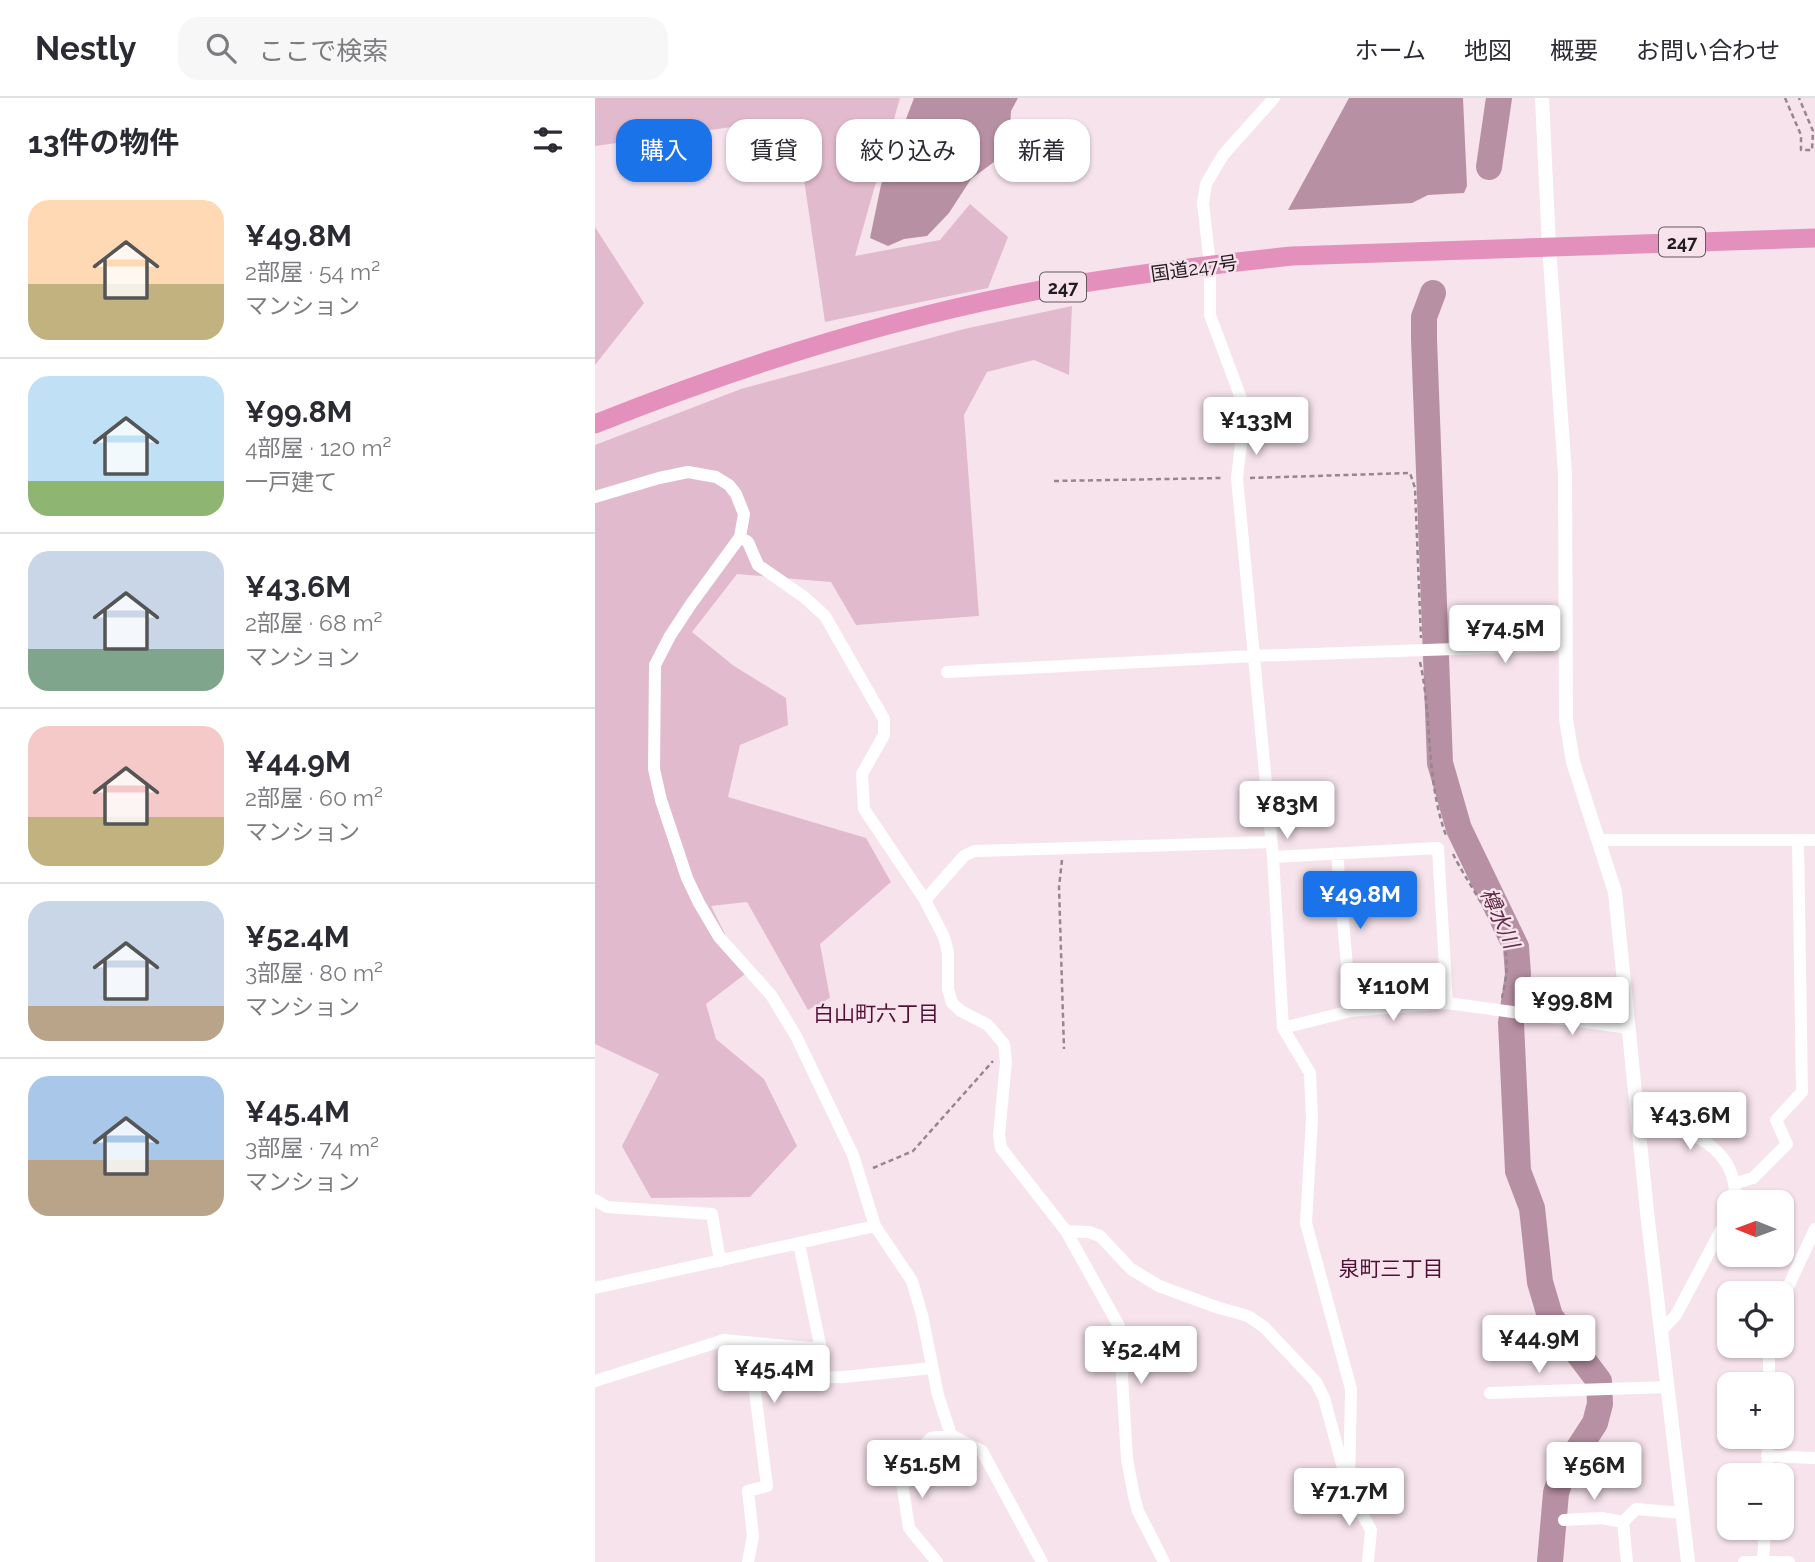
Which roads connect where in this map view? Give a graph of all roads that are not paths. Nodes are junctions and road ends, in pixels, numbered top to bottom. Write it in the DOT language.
graph roads {
  1 [pos="1274,98"];
  2 [pos="1542,98"];
  3 [pos="1815,238"];
  4 [pos="1549,246"];
  5 [pos="1210,264"];
  6 [pos="595,424"];
  7 [pos="595,497"];
  8 [pos="740,537"];
  9 [pos="1566,645"];
  10 [pos="1254,656"];
  11 [pos="947,672"];
  12 [pos="1600,840"];
  13 [pos="1798,840"];
  14 [pos="1815,840"];
  15 [pos="1271,842"];
  16 [pos="1336,853"];
  17 [pos="1273,857"];
  18 [pos="925,900"];
  19 [pos="1447,1003"];
  20 [pos="1351,1011"];
  21 [pos="1283,1028"];
  22 [pos="1629,1028"];
  23 [pos="1639,1114"];
  24 [pos="1736,1183"];
  25 [pos="1736,1190"];
  26 [pos="595,1199"];
  27 [pos="875,1226"];
  28 [pos="1815,1229"];
  29 [pos="1066,1231"];
  30 [pos="1717,1238"];
  31 [pos="799,1244"];
  32 [pos="1809,1259"];
  33 [pos="720,1261"];
  34 [pos="1794,1282"];
  35 [pos="595,1288"];
  36 [pos="1661,1331"];
  37 [pos="932,1368"];
  38 [pos="595,1381"];
  39 [pos="1668,1387"];
  40 [pos="1490,1393"];
  41 [pos="951,1434"];
  42 [pos="1767,1449"];
  43 [pos="1767,1456"];
  44 [pos="1815,1458"];
  45 [pos="1767,1463"];
  46 [pos="1349,1490"];
  47 [pos="1683,1513"];
  48 [pos="1564,1520"];
  49 [pos="1623,1521"];
  50 [pos="1764,1540"];
  51 [pos="1763,1561"];
  52 [pos="748,1562"];
  53 [pos="936,1562"];
  54 [pos="1042,1562"];
  55 [pos="1164,1562"];
  56 [pos="1369,1562"];
  57 [pos="1627,1562"];
  58 [pos="1688,1562"];
  59 [pos="1744,1562"];
  60 [pos="1789,1562"];
  1 -- 5 [label="street"];
  2 -- 4 [label="street"];
  3 -- 4 [label="highway, 国道247号 / 247"];
  4 -- 5 [label="highway, 国道247号 / 247"];
  4 -- 9 [label="street"];
  5 -- 6 [label="highway, 国道247号 / 247"];
  5 -- 10 [label="street"];
  7 -- 8 [label="street"];
  8 -- 18 [label="street"];
  8 -- 27 [label="street"];
  9 -- 10 [label="street"];
  9 -- 12 [label="street"];
  10 -- 11 [label="street"];
  10 -- 15 [label="street"];
  12 -- 13 [label="street"];
  12 -- 22 [label="street"];
  13 -- 14 [label="street"];
  13 -- 24 [label="street"];
  15 -- 17 [label="street"];
  15 -- 18 [label="street"];
  16 -- 17 [label="street"];
  16 -- 19 [label="street"];
  16 -- 20 [label="street"];
  17 -- 21 [label="street"];
  18 -- 29 [label="street"];
  19 -- 20 [label="street"];
  19 -- 22 [label="street"];
  20 -- 21 [label="street"];
  21 -- 46 [label="street"];
  22 -- 23 [label="street"];
  23 -- 24 [label="street"];
  23 -- 36 [label="street"];
  24 -- 25 [label="street"];
  26 -- 33 [label="street"];
  27 -- 31 [label="street"];
  27 -- 37 [label="street"];
  28 -- 32 [label="street"];
  29 -- 46 [label="street"];
  29 -- 55 [label="street"];
  30 -- 36 [label="street"];
  31 -- 33 [label="street"];
  31 -- 38 [label="street"];
  32 -- 34 [label="street"];
  33 -- 35 [label="street"];
  36 -- 39 [label="street"];
  37 -- 41 [label="street"];
  37 -- 52 [label="street"];
  39 -- 40 [label="street"];
  39 -- 47 [label="street"];
  41 -- 53 [label="street"];
  41 -- 54 [label="street"];
  42 -- 43 [label="street"];
  43 -- 44 [label="street"];
  43 -- 45 [label="street"];
  46 -- 56 [label="street"];
  47 -- 49 [label="street"];
  47 -- 58 [label="street"];
  48 -- 49 [label="street"];
  49 -- 57 [label="street"];
  50 -- 51 [label="street"];
  51 -- 59 [label="street"];
  51 -- 60 [label="street"];
}
